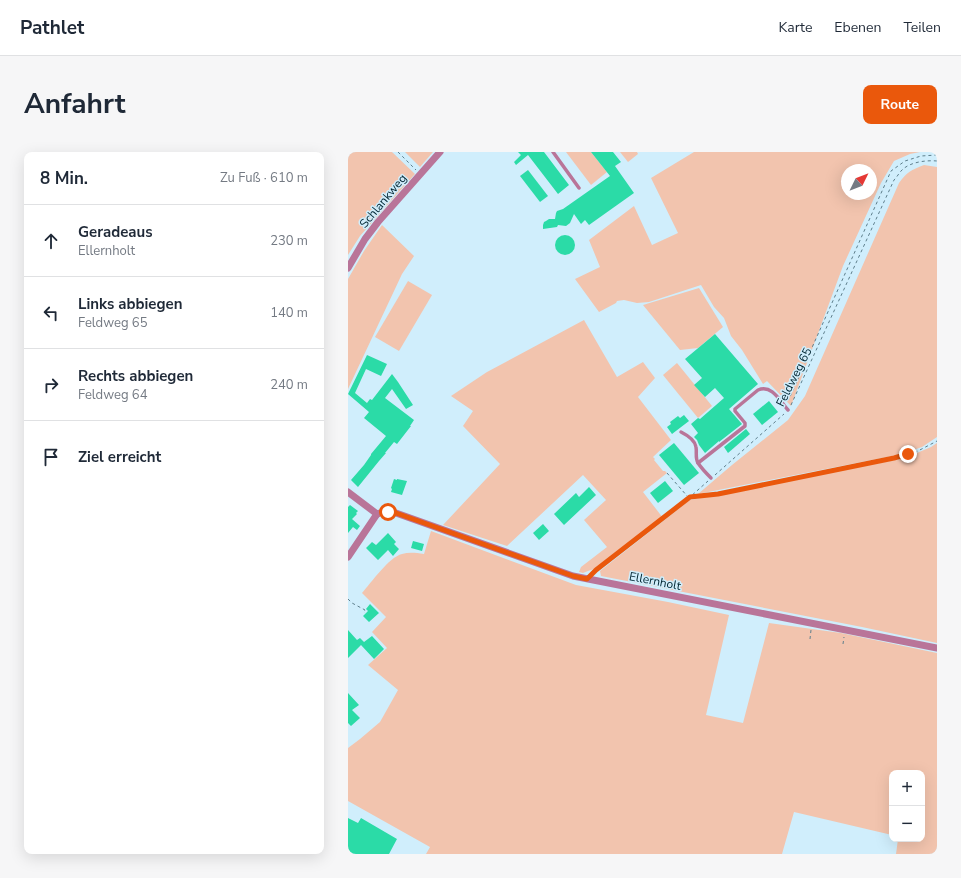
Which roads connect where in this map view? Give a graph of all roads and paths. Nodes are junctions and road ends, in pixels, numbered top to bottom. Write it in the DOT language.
graph roads {
  1 [pos="398,152"];
  2 [pos="440,152"];
  3 [pos="553,152"];
  4 [pos="937,156"];
  5 [pos="937,161"];
  6 [pos="420,174"];
  7 [pos="578,188"];
  8 [pos="348,268"];
  9 [pos="784,405"];
  10 [pos="788,410"];
  11 [pos="681,432"];
  12 [pos="937,441"];
  13 [pos="698,463"];
  14 [pos="666,473"];
  15 [pos="711,478"];
  16 [pos="348,492"];
  17 [pos="689,497"];
  18 [pos="377,514"];
  19 [pos="348,557"];
  20 [pos="587,579"];
  21 [pos="348,599"];
  22 [pos="365,613"];
  23 [pos="812,624"];
  24 [pos="845,630"];
  25 [pos="810,639"];
  26 [pos="843,644"];
  27 [pos="937,648"];
  1 -- 6 [label="path"];
  2 -- 6 [label="street, Schlankweg"];
  3 -- 7 [label="lane"];
  4 -- 9 [label="path"];
  5 -- 10 [label="path, Feldweg 65"];
  6 -- 8 [label="street, Schlankweg"];
  9 -- 10 [label="lane"];
  9 -- 13 [label="lane"];
  10 -- 15 [label="path, Feldweg 65"];
  11 -- 13 [label="lane"];
  12 -- 17 [label="path"];
  13 -- 15 [label="lane"];
  14 -- 17 [label="path"];
  15 -- 17 [label="path, Feldweg 65"];
  16 -- 18 [label="street"];
  17 -- 20 [label="path, Feldweg 65"];
  18 -- 19 [label="street"];
  18 -- 20 [label="street, Ellernholt"];
  20 -- 23 [label="street, Ellernholt"];
  21 -- 22 [label="path"];
  23 -- 24 [label="street, Ellernholt"];
  23 -- 25 [label="path"];
  24 -- 26 [label="path"];
  24 -- 27 [label="street, Ellernholt"];
}
